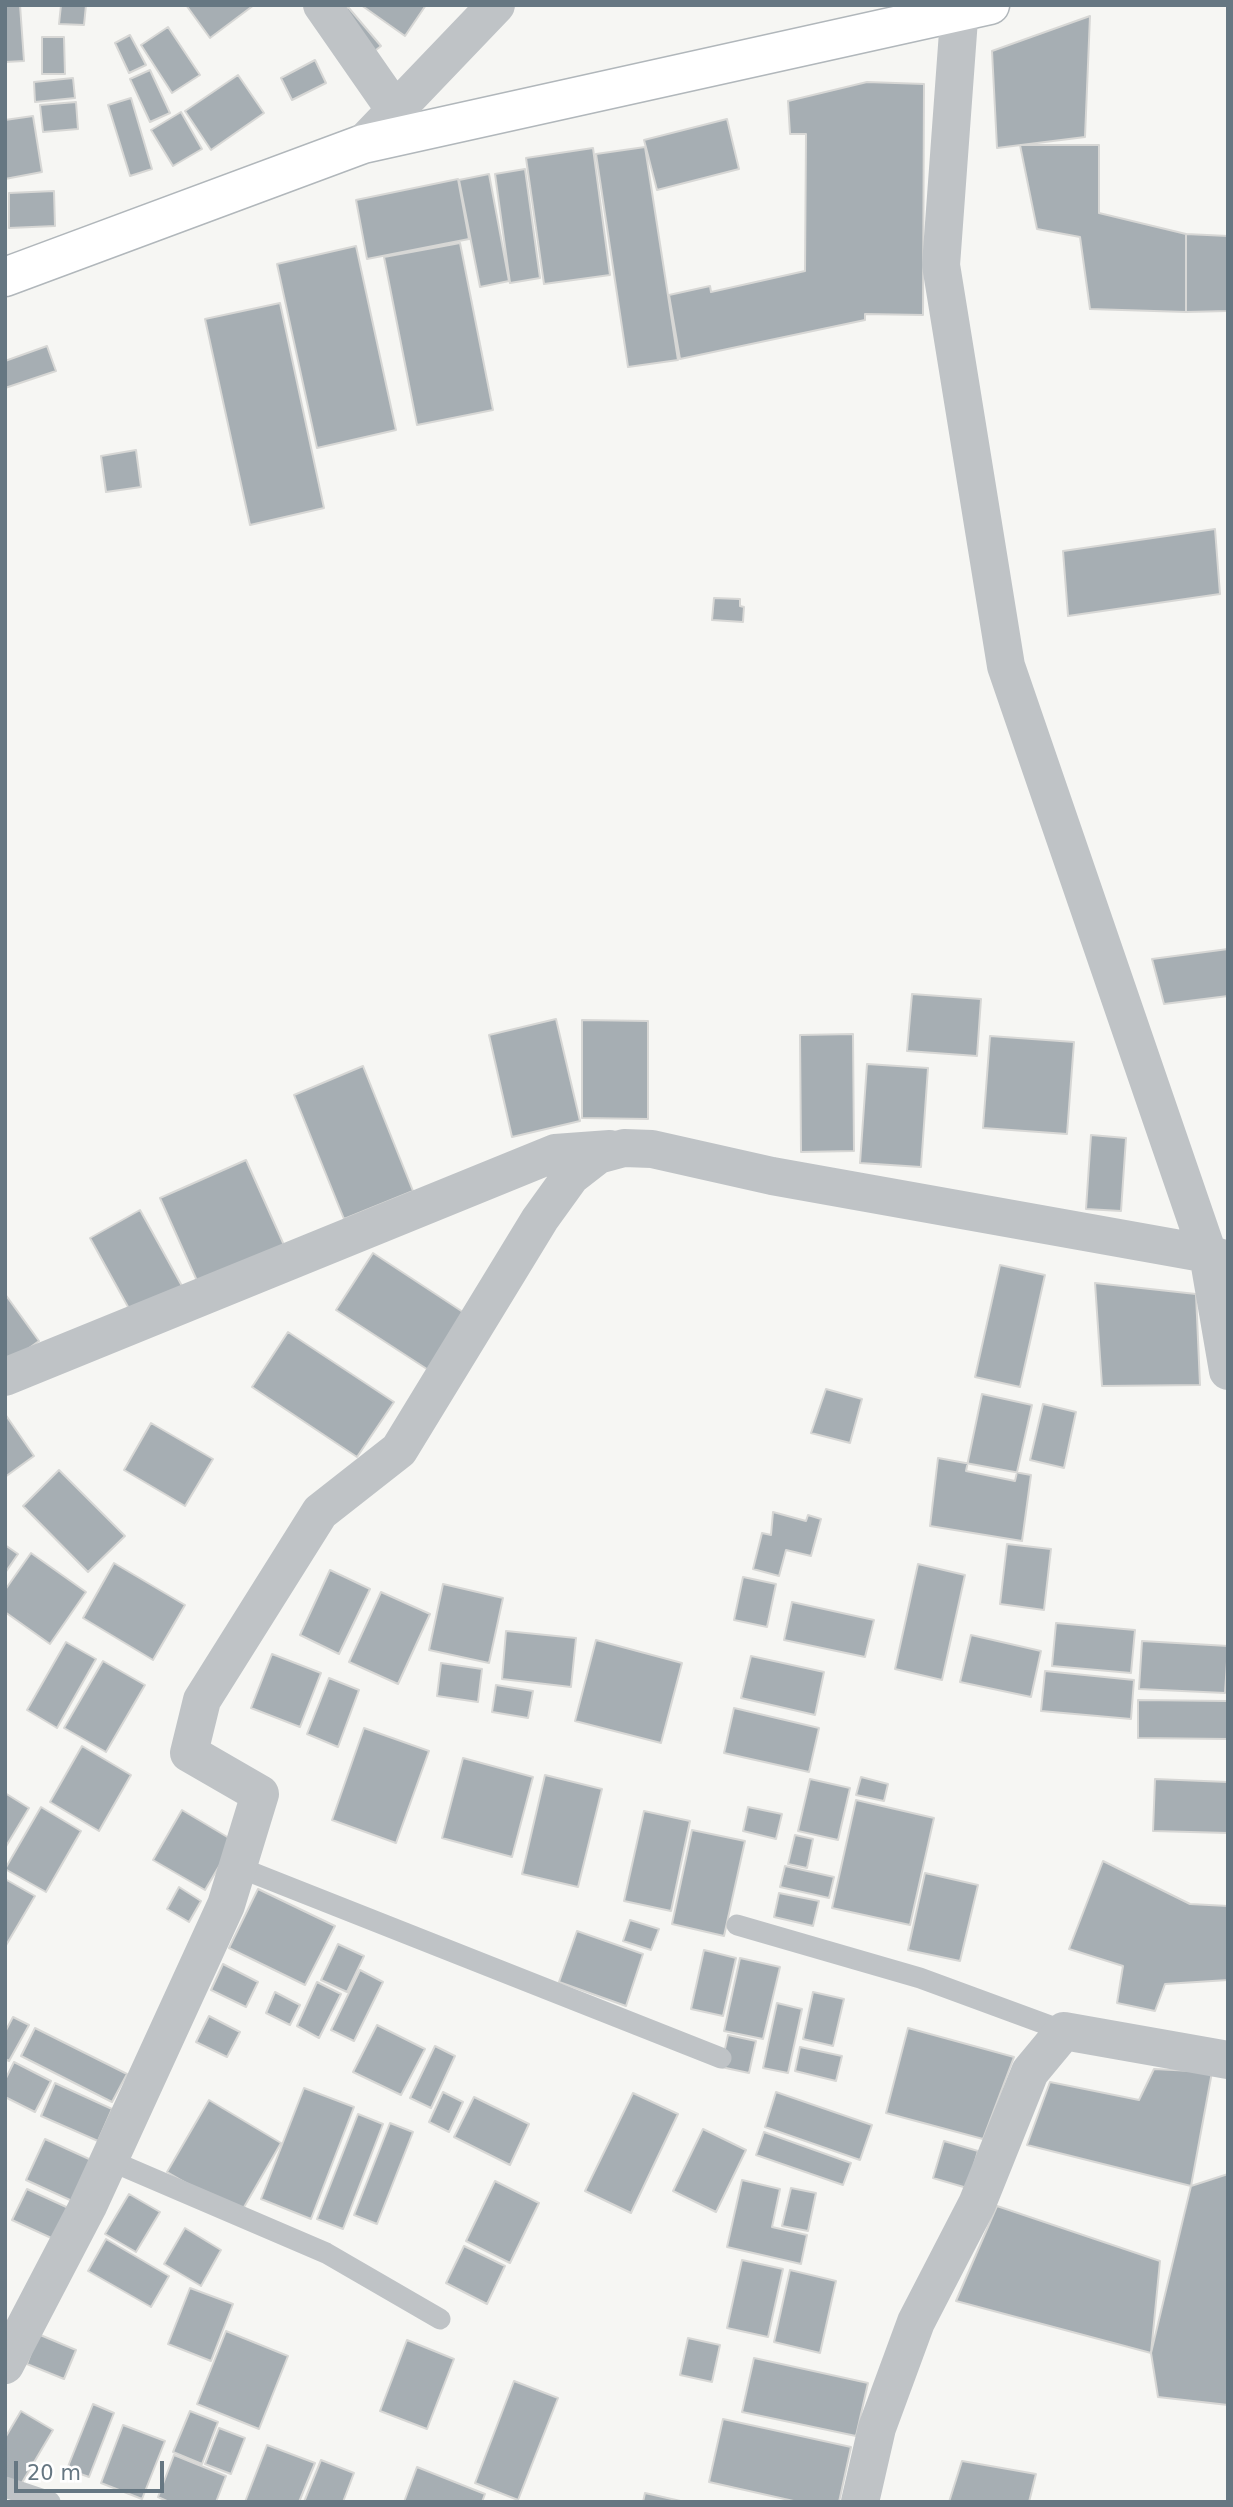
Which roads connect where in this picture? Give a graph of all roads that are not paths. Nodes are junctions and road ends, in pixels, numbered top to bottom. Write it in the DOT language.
graph roads {
  1 [pos="322,5"];
  2 [pos="496,5"];
  3 [pos="970,7"];
  4 [pos="395,110"];
  5 [pos="363,144"];
  6 [pos="5,277"];
  7 [pos="624,1148"];
  8 [pos="1218,1257"];
  9 [pos="1228,1371"];
  10 [pos="5,1377"];
  11 [pos="238,1867"];
  12 [pos="737,1925"];
  13 [pos="1064,2031"];
  14 [pos="721,2058"];
  15 [pos="1228,2060"];
  16 [pos="109,2160"];
  17 [pos="440,2319"];
  18 [pos="5,2365"];
  19 [pos="5,2487"];
  20 [pos="50,2502"];
  21 [pos="860,2502"];
  1 -- 4 [label="street"];
  2 -- 4 [label="street"];
  3 -- 5 [label="main road"];
  3 -- 8 [label="street"];
  4 -- 5 [label="street"];
  5 -- 6 [label="main road"];
  7 -- 8 [label="street"];
  7 -- 10 [label="street"];
  7 -- 11 [label="street"];
  8 -- 9 [label="street"];
  11 -- 14 [label="lane"];
  11 -- 16 [label="street"];
  12 -- 13 [label="lane"];
  13 -- 15 [label="street"];
  13 -- 21 [label="street"];
  16 -- 17 [label="lane"];
  16 -- 18 [label="street"];
  19 -- 20 [label="lane"];
}
